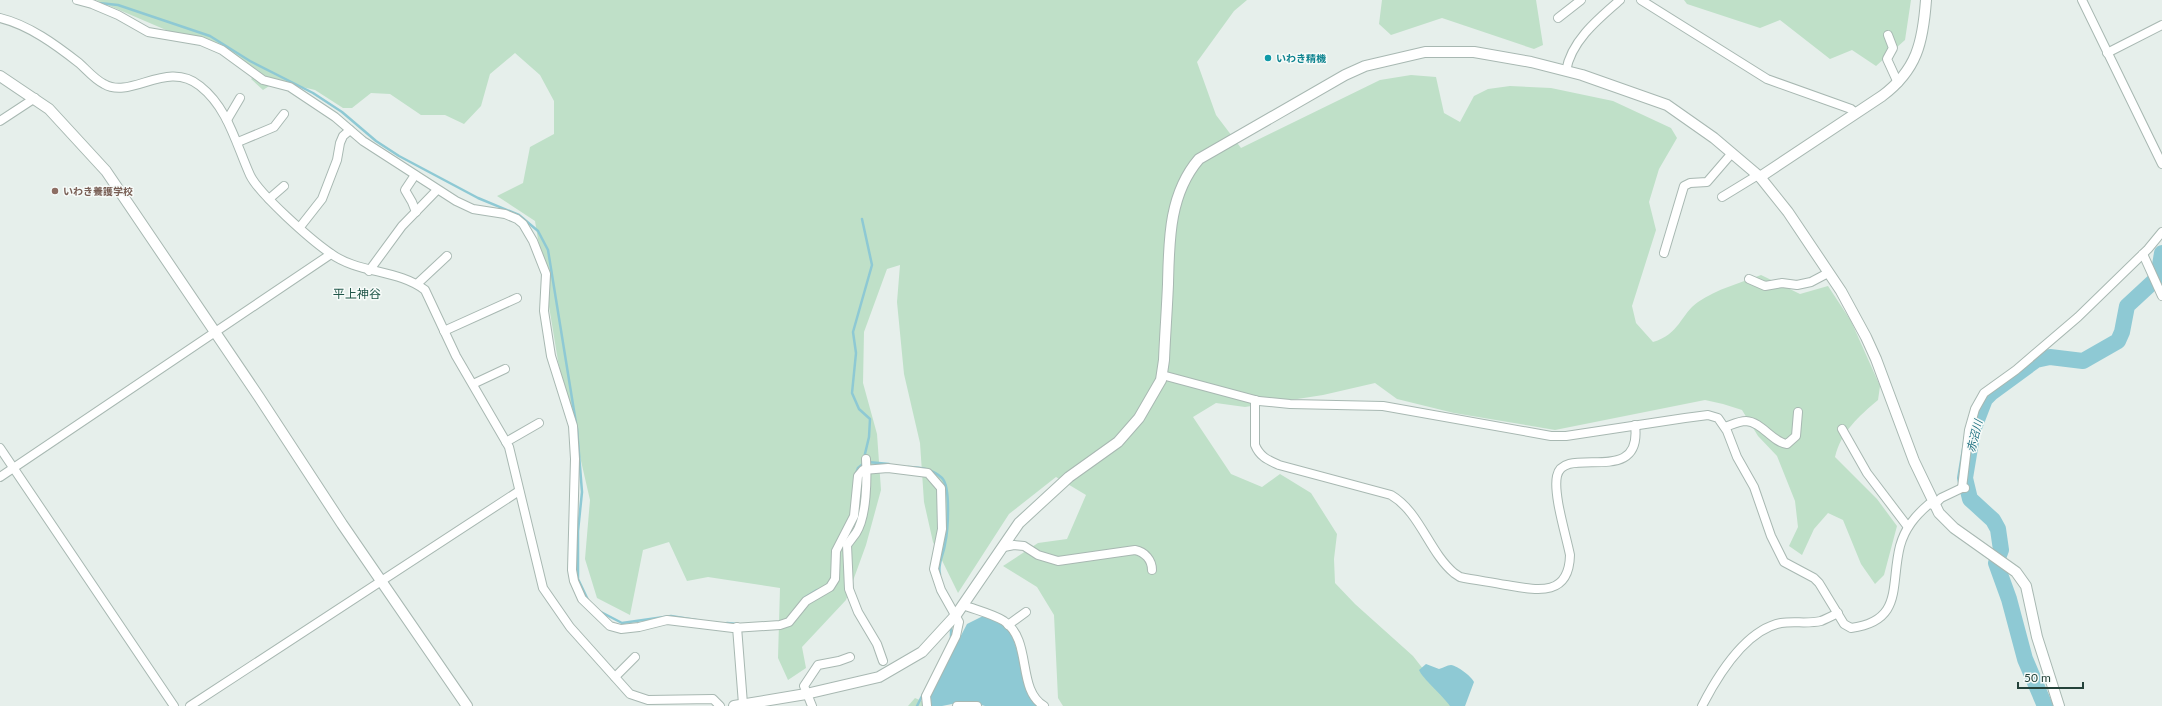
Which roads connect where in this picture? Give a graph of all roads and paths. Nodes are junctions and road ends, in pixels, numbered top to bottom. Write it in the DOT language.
graph roads {
  1 [pos="77,0"];
  2 [pos="1581,0"];
  3 [pos="1620,0"];
  4 [pos="1641,0"];
  5 [pos="1926,0"];
  6 [pos="2082,0"];
  7 [pos="0,18"];
  8 [pos="1558,18"];
  9 [pos="2162,25"];
  10 [pos="1888,35"];
  11 [pos="2107,53"];
  12 [pos="1566,71"];
  13 [pos="0,76"];
  14 [pos="1898,83"];
  15 [pos="35,98"];
  16 [pos="240,98"];
  17 [pos="1856,113"];
  18 [pos="284,114"];
  19 [pos="227,120"];
  20 [pos="0,121"];
  21 [pos="350,130"];
  22 [pos="238,142"];
  23 [pos="1732,153"];
  24 [pos="2162,164"];
  25 [pos="415,175"];
  26 [pos="1759,176"];
  27 [pos="284,186"];
  28 [pos="437,190"];
  29 [pos="1722,197"];
  30 [pos="270,199"];
  31 [pos="416,212"];
  32 [pos="300,227"];
  33 [pos="2162,232"];
  34 [pos="1664,253"];
  35 [pos="331,254"];
  36 [pos="2143,254"];
  37 [pos="447,256"];
  38 [pos="368,271"];
  39 [pos="1828,272"];
  40 [pos="1749,279"];
  41 [pos="2158,281"];
  42 [pos="417,284"];
  43 [pos="2162,296"];
  44 [pos="517,298"];
  45 [pos="444,331"];
  46 [pos="214,332"];
  47 [pos="505,369"];
  48 [pos="1162,375"];
  49 [pos="473,384"];
  50 [pos="1255,400"];
  51 [pos="1798,412"];
  52 [pos="539,422"];
  53 [pos="1635,425"];
  54 [pos="1725,427"];
  55 [pos="1842,429"];
  56 [pos="506,442"];
  57 [pos="0,448"];
  58 [pos="866,459"];
  59 [pos="13,468"];
  60 [pos="866,468"];
  61 [pos="0,477"];
  62 [pos="519,491"];
  63 [pos="1934,504"];
  64 [pos="1908,527"];
  65 [pos="1004,547"];
  66 [pos="1152,570"];
  67 [pos="381,581"];
  68 [pos="963,605"];
  69 [pos="1026,612"];
  70 [pos="1838,613"];
  71 [pos="956,615"];
  72 [pos="1008,625"];
  73 [pos="737,628"];
  74 [pos="635,657"];
  75 [pos="850,657"];
  76 [pos="883,661"];
  77 [pos="615,677"];
  78 [pos="806,694"];
  79 [pos="668,703"];
  80 [pos="739,705"];
  81 [pos="174,706"];
  82 [pos="190,706"];
  83 [pos="467,706"];
  84 [pos="720,706"];
  85 [pos="812,706"];
  86 [pos="927,706"];
  87 [pos="957,706"];
  88 [pos="977,706"];
  89 [pos="1044,706"];
  90 [pos="1702,706"];
  91 [pos="2059,706"];
  1 -- 21 [label="street"];
  2 -- 8 [label="street"];
  3 -- 12 [label="street"];
  4 -- 17 [label="street"];
  5 -- 14 [label="street"];
  6 -- 11 [label="street"];
  7 -- 19 [label="street"];
  9 -- 11 [label="street"];
  10 -- 14 [label="street"];
  11 -- 24 [label="street"];
  12 -- 23 [label="street"];
  12 -- 48 [label="street"];
  13 -- 15 [label="street"];
  14 -- 17 [label="street"];
  15 -- 20 [label="street"];
  15 -- 46 [label="street"];
  16 -- 19 [label="street"];
  17 -- 26 [label="street"];
  18 -- 22 [label="street"];
  19 -- 22 [label="street"];
  21 -- 25 [label="street"];
  21 -- 32 [label="street"];
  22 -- 30 [label="street"];
  23 -- 26 [label="street"];
  23 -- 34 [label="street"];
  25 -- 28 [label="street"];
  25 -- 31 [label="street"];
  26 -- 29 [label="street"];
  26 -- 39 [label="street"];
  27 -- 30 [label="street"];
  28 -- 31 [label="street"];
  28 -- 73 [label="street"];
  30 -- 32 [label="street"];
  31 -- 38 [label="street"];
  32 -- 35 [label="street"];
  33 -- 36 [label="street"];
  35 -- 38 [label="street"];
  35 -- 46 [label="street"];
  36 -- 41 [label="street"];
  36 -- 63 [label="street"];
  37 -- 42 [label="street"];
  38 -- 42 [label="street"];
  39 -- 40 [label="street"];
  39 -- 63 [label="street"];
  41 -- 43 [label="street"];
  42 -- 45 [label="street"];
  44 -- 45 [label="street"];
  45 -- 49 [label="street"];
  46 -- 59 [label="street"];
  46 -- 67 [label="street"];
  47 -- 49 [label="street"];
  48 -- 50 [label="street"];
  48 -- 65 [label="street"];
  49 -- 56 [label="street"];
  50 -- 53 [label="street"];
  50 -- 53 [label="street"];
  51 -- 54 [label="street"];
  52 -- 56 [label="street"];
  53 -- 54 [label="street"];
  54 -- 70 [label="street"];
  55 -- 64 [label="street"];
  56 -- 62 [label="street"];
  57 -- 59 [label="street"];
  58 -- 60 [label="street"];
  59 -- 61 [label="street"];
  59 -- 81 [label="street"];
  60 -- 71 [label="street"];
  60 -- 73 [label="street"];
  60 -- 76 [label="street"];
  62 -- 67 [label="street"];
  62 -- 77 [label="street"];
  63 -- 64 [label="street"];
  63 -- 91 [label="street"];
  64 -- 70 [label="street"];
  65 -- 66 [label="street"];
  65 -- 68 [label="street"];
  67 -- 82 [label="street"];
  67 -- 83 [label="street"];
  68 -- 71 [label="street"];
  68 -- 72 [label="street"];
  69 -- 72 [label="street"];
  70 -- 90 [label="street"];
  71 -- 78 [label="street"];
  71 -- 86 [label="street"];
  72 -- 89 [label="street"];
  73 -- 80 [label="street"];
  74 -- 77 [label="street"];
  75 -- 78 [label="street"];
  77 -- 79 [label="street"];
  78 -- 80 [label="street"];
  78 -- 85 [label="street"];
  79 -- 84 [label="street"];
  87 -- 88 [label="street"];
}
